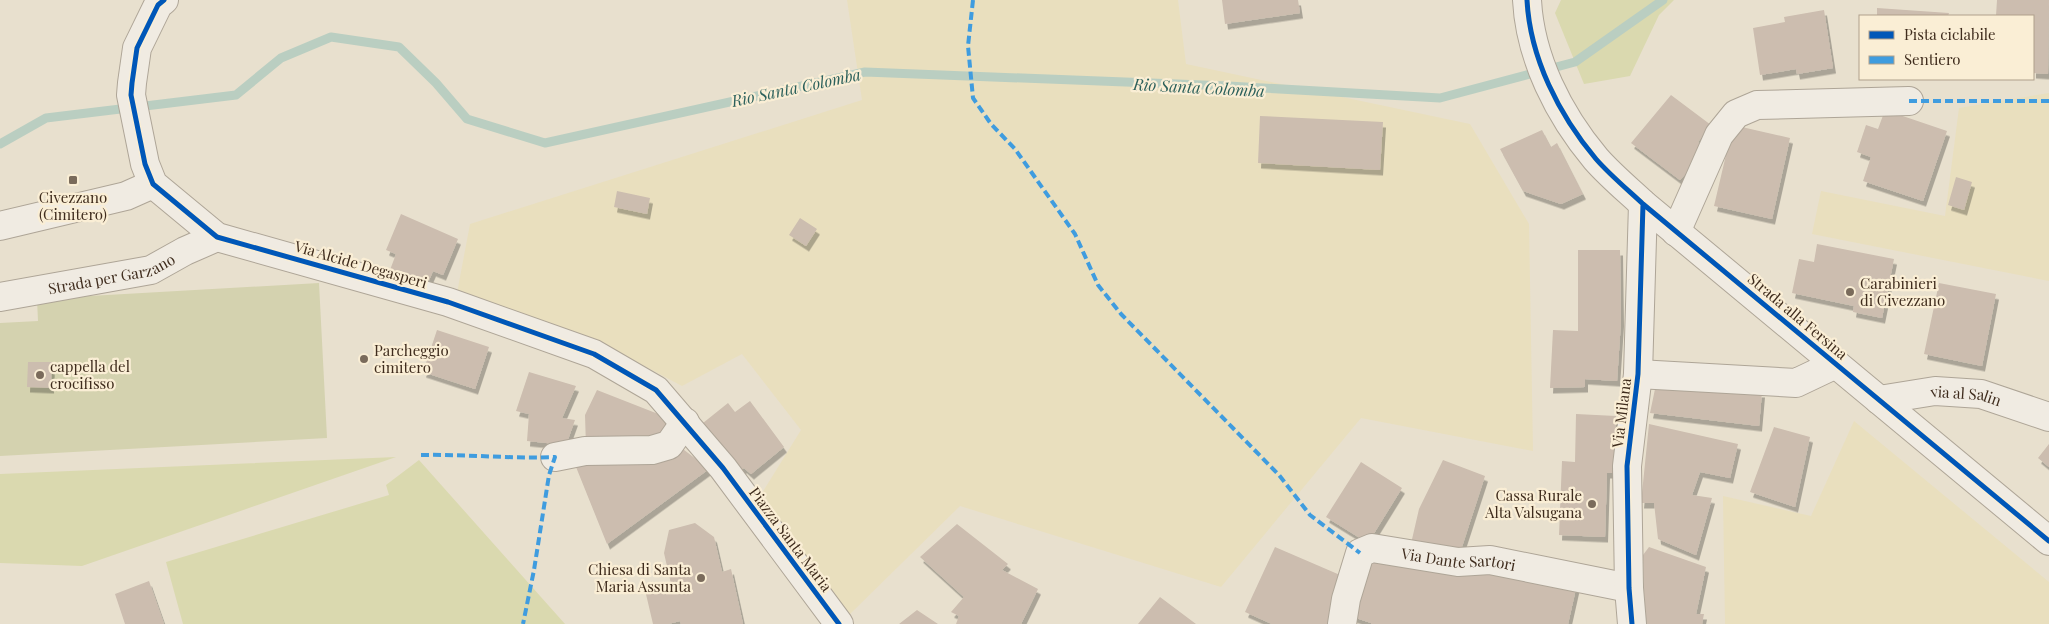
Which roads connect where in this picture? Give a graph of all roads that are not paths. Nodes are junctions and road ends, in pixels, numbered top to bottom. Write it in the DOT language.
graph roads {
  1 [pos="164,0"];
  2 [pos="1527,0"];
  3 [pos="1909,101"];
  4 [pos="149,174"];
  5 [pos="1643,204"];
  6 [pos="0,226"];
  7 [pos="1676,232"];
  8 [pos="216,237"];
  9 [pos="0,297"];
  10 [pos="1836,364"];
  11 [pos="1638,374"];
  12 [pos="1879,400"];
  13 [pos="2049,417"];
  14 [pos="685,422"];
  15 [pos="555,457"];
  16 [pos="723,468"];
  17 [pos="2049,541"];
  18 [pos="1629,588"];
  19 [pos="838,624"];
  20 [pos="1342,624"];
  21 [pos="1632,624"];
  1 -- 4 [label="street"];
  2 -- 5 [label="street, Strada alla Fersina"];
  3 -- 7 [label="street"];
  4 -- 6 [label="street"];
  4 -- 8 [label="street, Via Alcide Degasperi"];
  5 -- 7 [label="street, Strada alla Fersina"];
  5 -- 11 [label="street, Via Milana"];
  7 -- 10 [label="street, Strada alla Fersina"];
  8 -- 9 [label="street, Strada per Garzano"];
  8 -- 14 [label="street, Via Alcide Degasperi"];
  10 -- 11 [label="street, Via Milana"];
  10 -- 12 [label="street, Strada alla Fersina"];
  11 -- 18 [label="street, Via Milana"];
  12 -- 13 [label="street, via al Salin"];
  12 -- 17 [label="street, Strada alla Fersina"];
  14 -- 15 [label="street"];
  14 -- 16 [label="street, Via Alcide Degasperi"];
  16 -- 19 [label="street, Piazza Santa Maria"];
  18 -- 20 [label="street, Via Dante Sartori"];
  18 -- 21 [label="street, Via Milana"];
}
